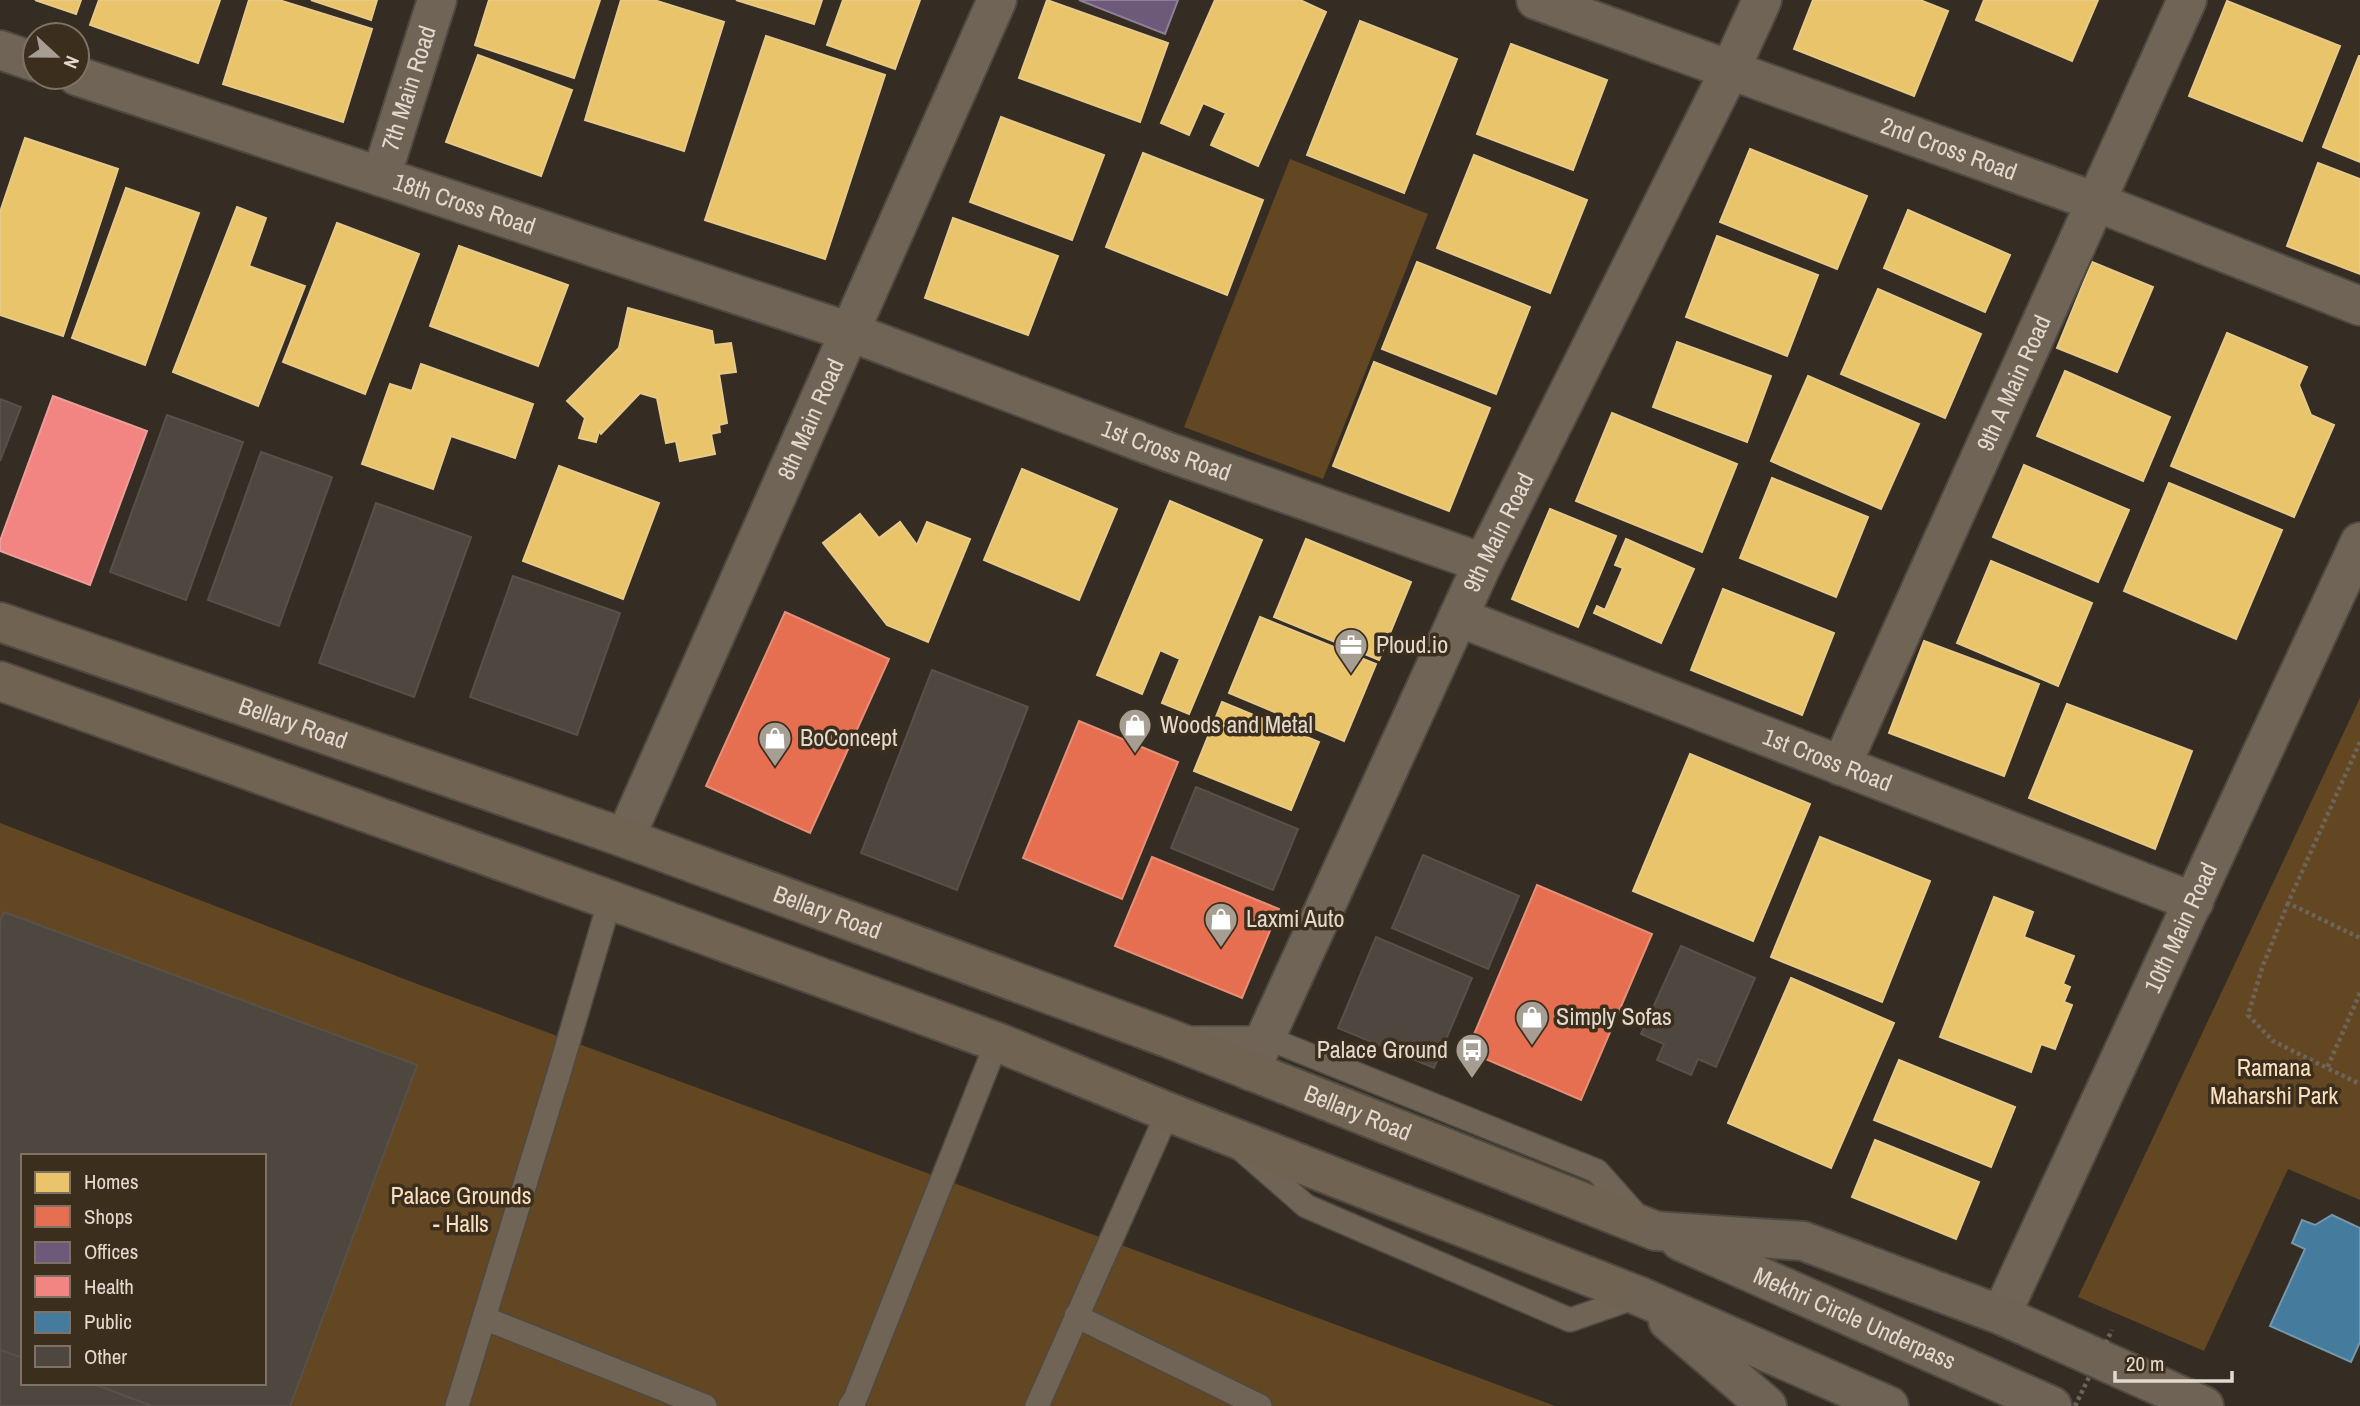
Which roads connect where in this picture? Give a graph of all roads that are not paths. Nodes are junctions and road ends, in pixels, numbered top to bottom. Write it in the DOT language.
graph roads {
  1 [pos="437,0"];
  2 [pos="997,0"];
  3 [pos="1536,0"];
  4 [pos="1762,0"];
  5 [pos="2187,0"];
  6 [pos="0,50"];
  7 [pos="21,57"];
  8 [pos="1730,70"];
  9 [pos="91,81"];
  10 [pos="381,177"];
  11 [pos="2096,202"];
  12 [pos="2360,306"];
  13 [pos="850,332"];
  14 [pos="2360,542"];
  15 [pos="1483,563"];
  16 [pos="1458,617"];
  17 [pos="0,622"];
  18 [pos="3,690"];
  19 [pos="1841,766"];
  20 [pos="625,838"];
  21 [pos="610,900"];
  22 [pos="2194,902"];
  23 [pos="997,1042"];
  24 [pos="1258,1055"];
  25 [pos="1168,1112"];
  26 [pos="1651,1229"];
  27 [pos="1639,1296"];
  28 [pos="2001,1315"];
  29 [pos="1076,1316"];
  30 [pos="484,1318"];
  31 [pos="1763,1405"];
  32 [pos="457,1406"];
  33 [pos="705,1406"];
  34 [pos="850,1406"];
  35 [pos="1037,1406"];
  36 [pos="1260,1406"];
  37 [pos="1889,1406"];
  38 [pos="2052,1406"];
  39 [pos="2204,1406"];
  1 -- 10 [label="street, 7th Main Road"];
  2 -- 13 [label="street, 8th Main Road"];
  3 -- 8 [label="street, 2nd Cross Road"];
  4 -- 8 [label="street, 9th Main Road"];
  5 -- 11 [label="street, 9th A Main Road"];
  6 -- 7 [label="street"];
  8 -- 11 [label="street, 2nd Cross Road"];
  8 -- 15 [label="street, 9th Main Road"];
  9 -- 10 [label="street, 18th Cross Road"];
  10 -- 13 [label="street, 18th Cross Road"];
  11 -- 12 [label="street, 2nd Cross Road"];
  11 -- 19 [label="street, 9th A Main Road"];
  13 -- 15 [label="street, 1st Cross Road"];
  13 -- 20 [label="street, 8th Main Road"];
  14 -- 22 [label="street, 10th Main Road"];
  15 -- 16 [label="street, 9th Main Road"];
  16 -- 19 [label="street, 1st Cross Road"];
  16 -- 24 [label="street, 9th Main Road"];
  17 -- 20 [label="main road, Bellary Road"];
  18 -- 21 [label="main road"];
  19 -- 22 [label="street, 1st Cross Road"];
  20 -- 24 [label="main road, Bellary Road"];
  21 -- 23 [label="main road"];
  21 -- 30 [label="lane"];
  22 -- 28 [label="street, 10th Main Road"];
  23 -- 25 [label="main road"];
  23 -- 34 [label="lane"];
  24 -- 26 [label="main road, Bellary Road"];
  25 -- 27 [label="main road"];
  25 -- 29 [label="lane"];
  26 -- 28 [label="highway"];
  26 -- 38 [label="highway, Mekhri Circle Underpass"];
  27 -- 31 [label="highway"];
  27 -- 37 [label="highway"];
  28 -- 39 [label="highway"];
  29 -- 35 [label="lane"];
  29 -- 36 [label="lane"];
  30 -- 32 [label="lane"];
  30 -- 33 [label="lane"];
}
